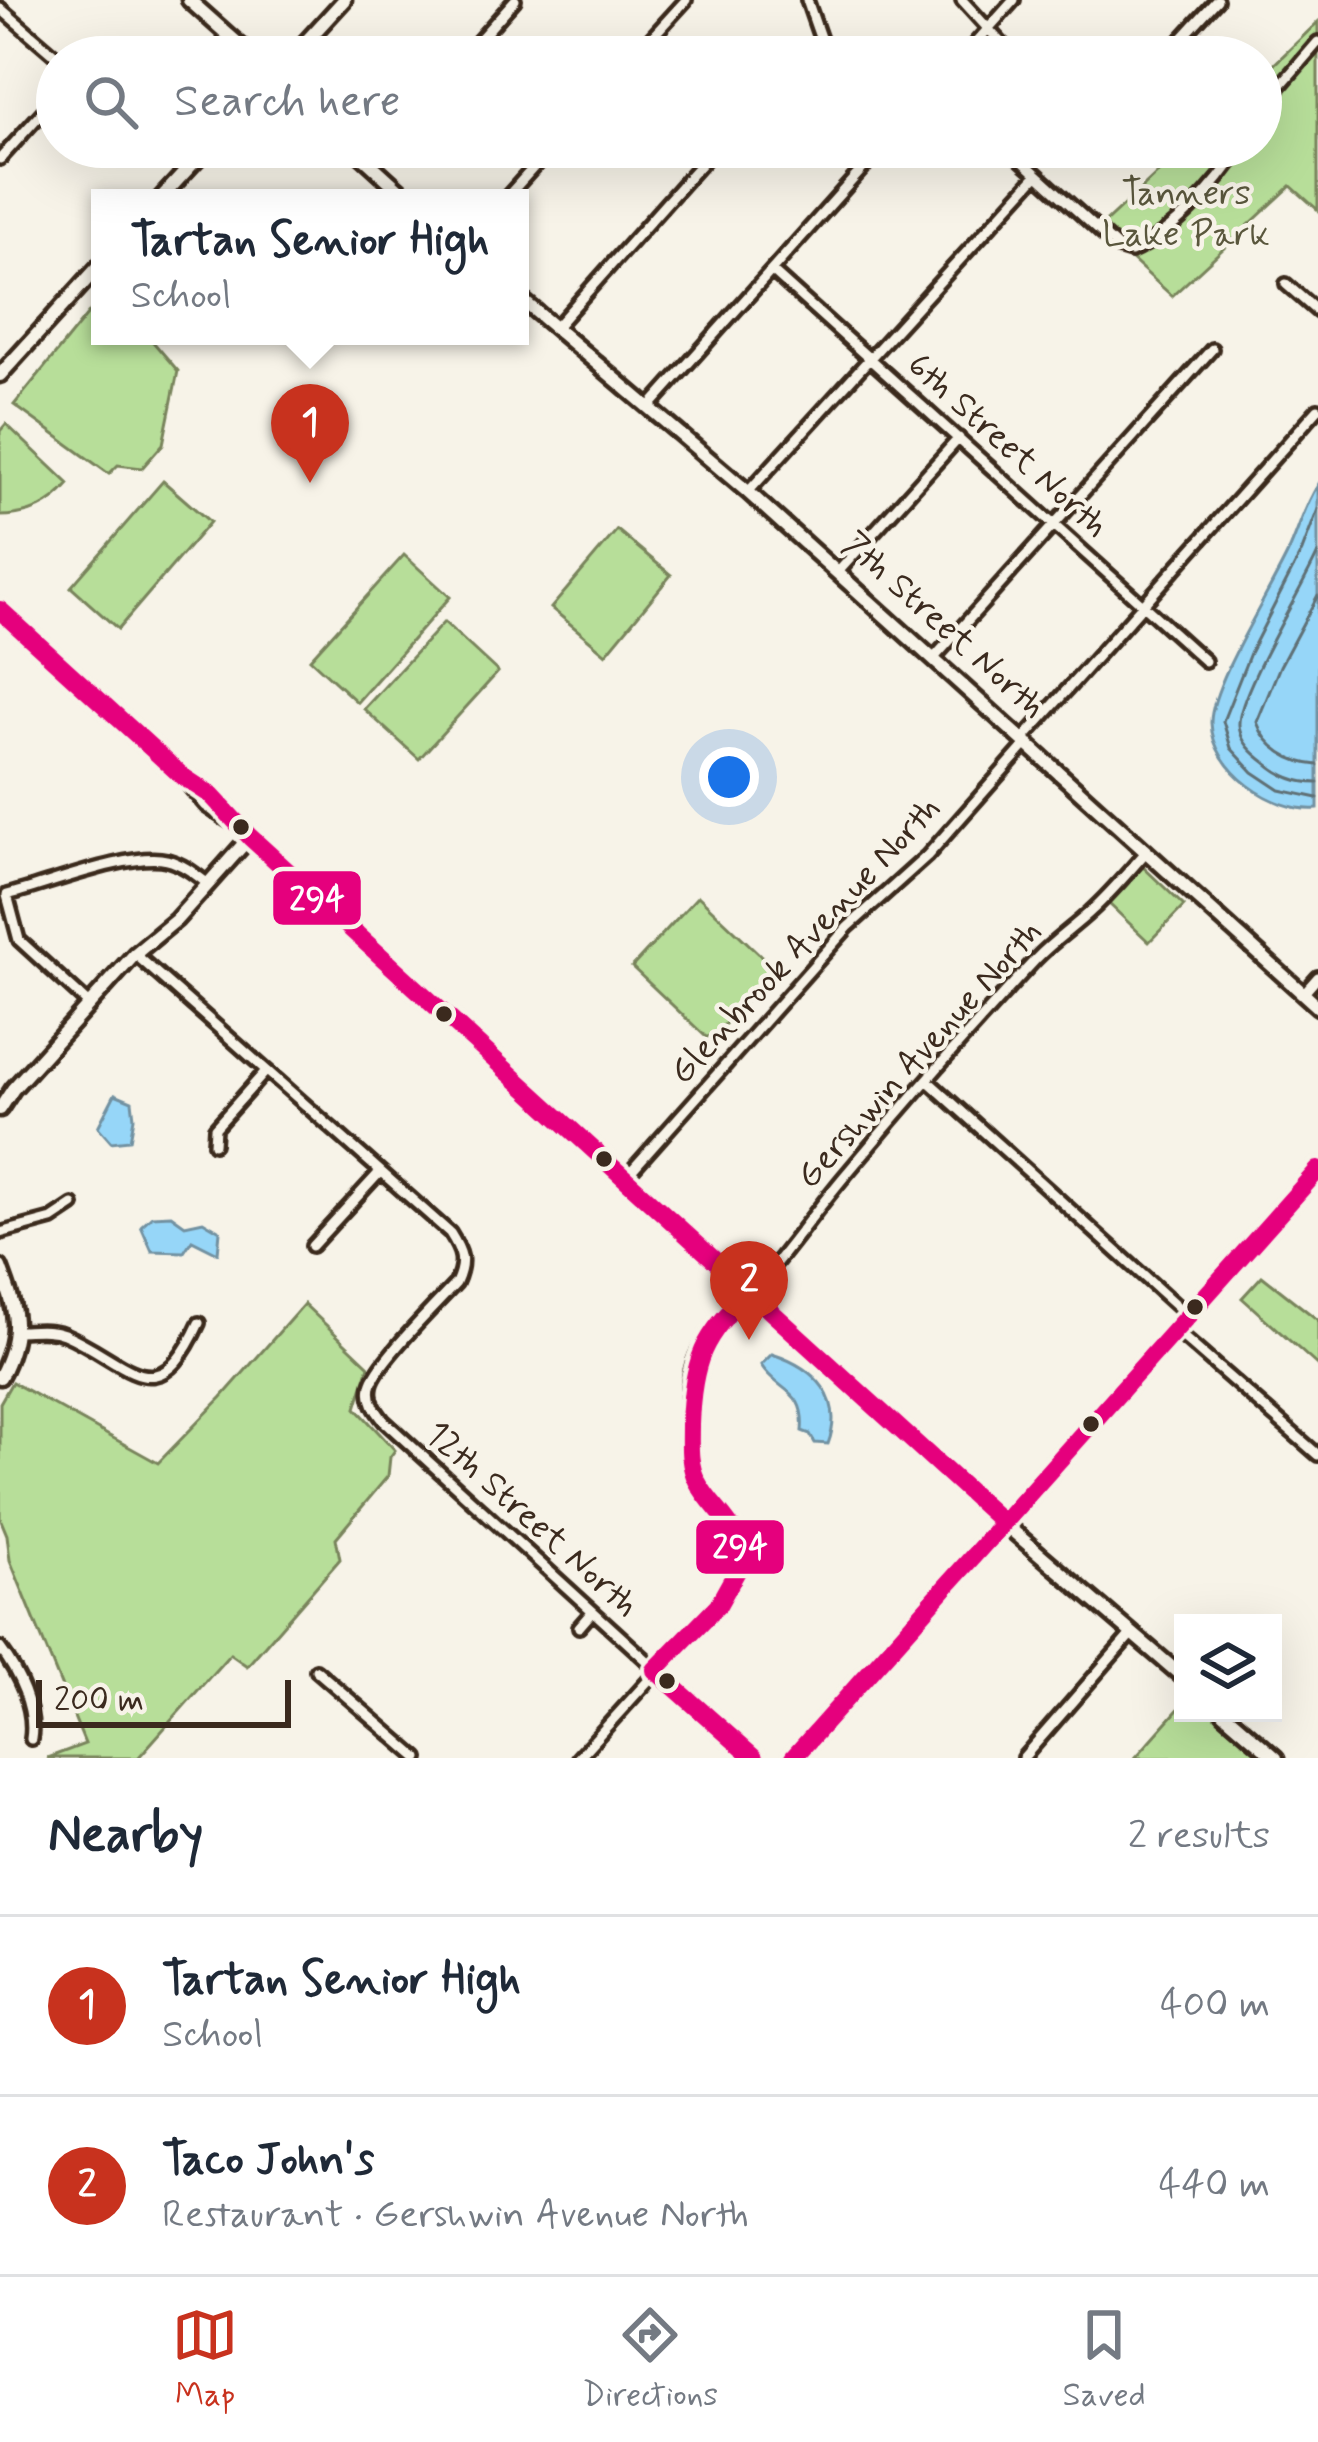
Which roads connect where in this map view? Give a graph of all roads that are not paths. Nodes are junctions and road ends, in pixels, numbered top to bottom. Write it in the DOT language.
graph roads {
  1 [pos="189,0"];
  2 [pos="344,0"];
  3 [pos="515,0"];
  4 [pos="686,0"];
  5 [pos="807,0"];
  6 [pos="962,0"];
  7 [pos="1014,0"];
  8 [pos="1217,0"];
  9 [pos="0,8"];
  10 [pos="988,29"];
  11 [pos="229,36"];
  12 [pos="311,36"];
  13 [pos="483,36"];
  14 [pos="653,36"];
  15 [pos="820,36"];
  16 [pos="982,36"];
  17 [pos="994,36"];
  18 [pos="1185,36"];
  19 [pos="36,39"];
  20 [pos="1318,43"];
  21 [pos="1282,84"];
  22 [pos="36,119"];
  23 [pos="0,159"];
  24 [pos="182,168"];
  25 [pos="188,168"];
  26 [pos="376,168"];
  27 [pos="697,168"];
  28 [pos="863,168"];
  29 [pos="1029,168"];
  30 [pos="1225,168"];
  31 [pos="185,171"];
  32 [pos="1037,175"];
  33 [pos="169,189"];
  34 [pos="398,189"];
  35 [pos="772,271"];
  36 [pos="91,275"];
  37 [pos="1286,284"];
  38 [pos="529,306"];
  39 [pos="1318,312"];
  40 [pos="555,328"];
  41 [pos="1212,350"];
  42 [pos="869,358"];
  43 [pos="0,375"];
  44 [pos="650,406"];
  45 [pos="1318,409"];
  46 [pos="958,438"];
  47 [pos="748,493"];
  48 [pos="1054,525"];
  49 [pos="838,572"];
  50 [pos="1144,606"];
  51 [pos="0,610"];
  52 [pos="934,658"];
  53 [pos="1205,661"];
  54 [pos="1026,740"];
  55 [pos="250,837"];
  56 [pos="1148,851"];
  57 [pos="208,884"];
  58 [pos="135,954"];
  59 [pos="1318,977"];
  60 [pos="1303,994"];
  61 [pos="89,1004"];
  62 [pos="1318,1007"];
  63 [pos="266,1071"];
  64 [pos="929,1082"];
  65 [pos="0,1109"];
  66 [pos="214,1144"];
  67 [pos="1318,1170"];
  68 [pos="380,1172"];
  69 [pos="625,1178"];
  70 [pos="74,1204"];
  71 [pos="0,1233"];
  72 [pos="312,1246"];
  73 [pos="0,1267"];
  74 [pos="750,1292"];
  75 [pos="1188,1316"];
  76 [pos="199,1323"];
  77 [pos="1175,1330"];
  78 [pos="16,1331"];
  79 [pos="0,1377"];
  80 [pos="1318,1455"];
  81 [pos="1003,1522"];
  82 [pos="592,1612"];
  83 [pos="579,1627"];
  84 [pos="1132,1633"];
  85 [pos="0,1648"];
  86 [pos="1174,1669"];
  87 [pos="316,1670"];
  88 [pos="655,1670"];
  89 [pos="1234,1722"];
  90 [pos="31,1738"];
  91 [pos="418,1758"];
  92 [pos="578,1758"];
  93 [pos="754,1758"];
  94 [pos="793,1758"];
  95 [pos="1022,1758"];
  96 [pos="1276,1758"];
  1 -- 11 [label="main road"];
  2 -- 12 [label="main road"];
  3 -- 13 [label="street"];
  4 -- 14 [label="street"];
  5 -- 15 [label="street"];
  6 -- 10 [label="street"];
  7 -- 10 [label="street"];
  8 -- 18 [label="street"];
  9 -- 19 [label="street"];
  10 -- 16 [label="street"];
  10 -- 17 [label="street"];
  20 -- 21 [label="street"];
  22 -- 23 [label="street"];
  24 -- 31 [label="street"];
  25 -- 31 [label="main road"];
  26 -- 34 [label="main road"];
  27 -- 40 [label="street"];
  28 -- 35 [label="street"];
  29 -- 32 [label="street"];
  30 -- 32 [label="street"];
  31 -- 33 [label="main road"];
  32 -- 42 [label="street"];
  35 -- 42 [label="street, 6th Street North"];
  35 -- 44 [label="street"];
  36 -- 43 [label="main road"];
  37 -- 39 [label="street"];
  38 -- 40 [label="main road, 7th Street North"];
  40 -- 44 [label="main road, 7th Street North"];
  41 -- 48 [label="street"];
  42 -- 46 [label="street, 6th Street North"];
  42 -- 47 [label="street"];
  44 -- 47 [label="main road, 7th Street North"];
  45 -- 50 [label="street, Glenbrook Avenue North"];
  46 -- 48 [label="street, 6th Street North"];
  46 -- 49 [label="street"];
  47 -- 49 [label="main road, 7th Street North"];
  48 -- 50 [label="street, 6th Street North"];
  48 -- 52 [label="street"];
  49 -- 52 [label="main road, 7th Street North"];
  50 -- 53 [label="street, 6th Street North"];
  50 -- 54 [label="street, Glenbrook Avenue North"];
  51 -- 55 [label="main road"];
  52 -- 54 [label="main road, 7th Street North"];
  54 -- 56 [label="main road, 7th Street North"];
  54 -- 69 [label="street, Glenbrook Avenue North"];
  55 -- 57 [label="main road"];
  55 -- 69 [label="main road"];
  56 -- 60 [label="main road, 7th Street North"];
  56 -- 64 [label="street, Gershwin Avenue North"];
  57 -- 58 [label="main road"];
  57 -- 61 [label="street"];
  58 -- 61 [label="main road"];
  58 -- 63 [label="street"];
  59 -- 60 [label="street"];
  60 -- 62 [label="main road, 7th Street North"];
  61 -- 65 [label="main road"];
  63 -- 66 [label="street"];
  63 -- 68 [label="street"];
  64 -- 74 [label="street, Gershwin Avenue North"];
  64 -- 75 [label="street"];
  67 -- 75 [label="main road"];
  68 -- 72 [label="street"];
  68 -- 82 [label="street, 12th Street North"];
  69 -- 74 [label="main road"];
  70 -- 71 [label="street"];
  73 -- 78 [label="main road"];
  74 -- 81 [label="main road"];
  74 -- 88 [label="street, Gershwin Avenue North"];
  75 -- 77 [label="main road"];
  76 -- 78 [label="street"];
  77 -- 80 [label="street"];
  77 -- 81 [label="main road"];
  78 -- 79 [label="main road"];
  81 -- 84 [label="main road"];
  81 -- 94 [label="main road"];
  82 -- 83 [label="street"];
  82 -- 88 [label="street, 12th Street North"];
  84 -- 86 [label="main road"];
  84 -- 95 [label="street"];
  85 -- 90 [label="street"];
  87 -- 91 [label="street"];
  88 -- 92 [label="street"];
  88 -- 93 [label="street, 12th Street North"];
  89 -- 96 [label="main road"];
}
